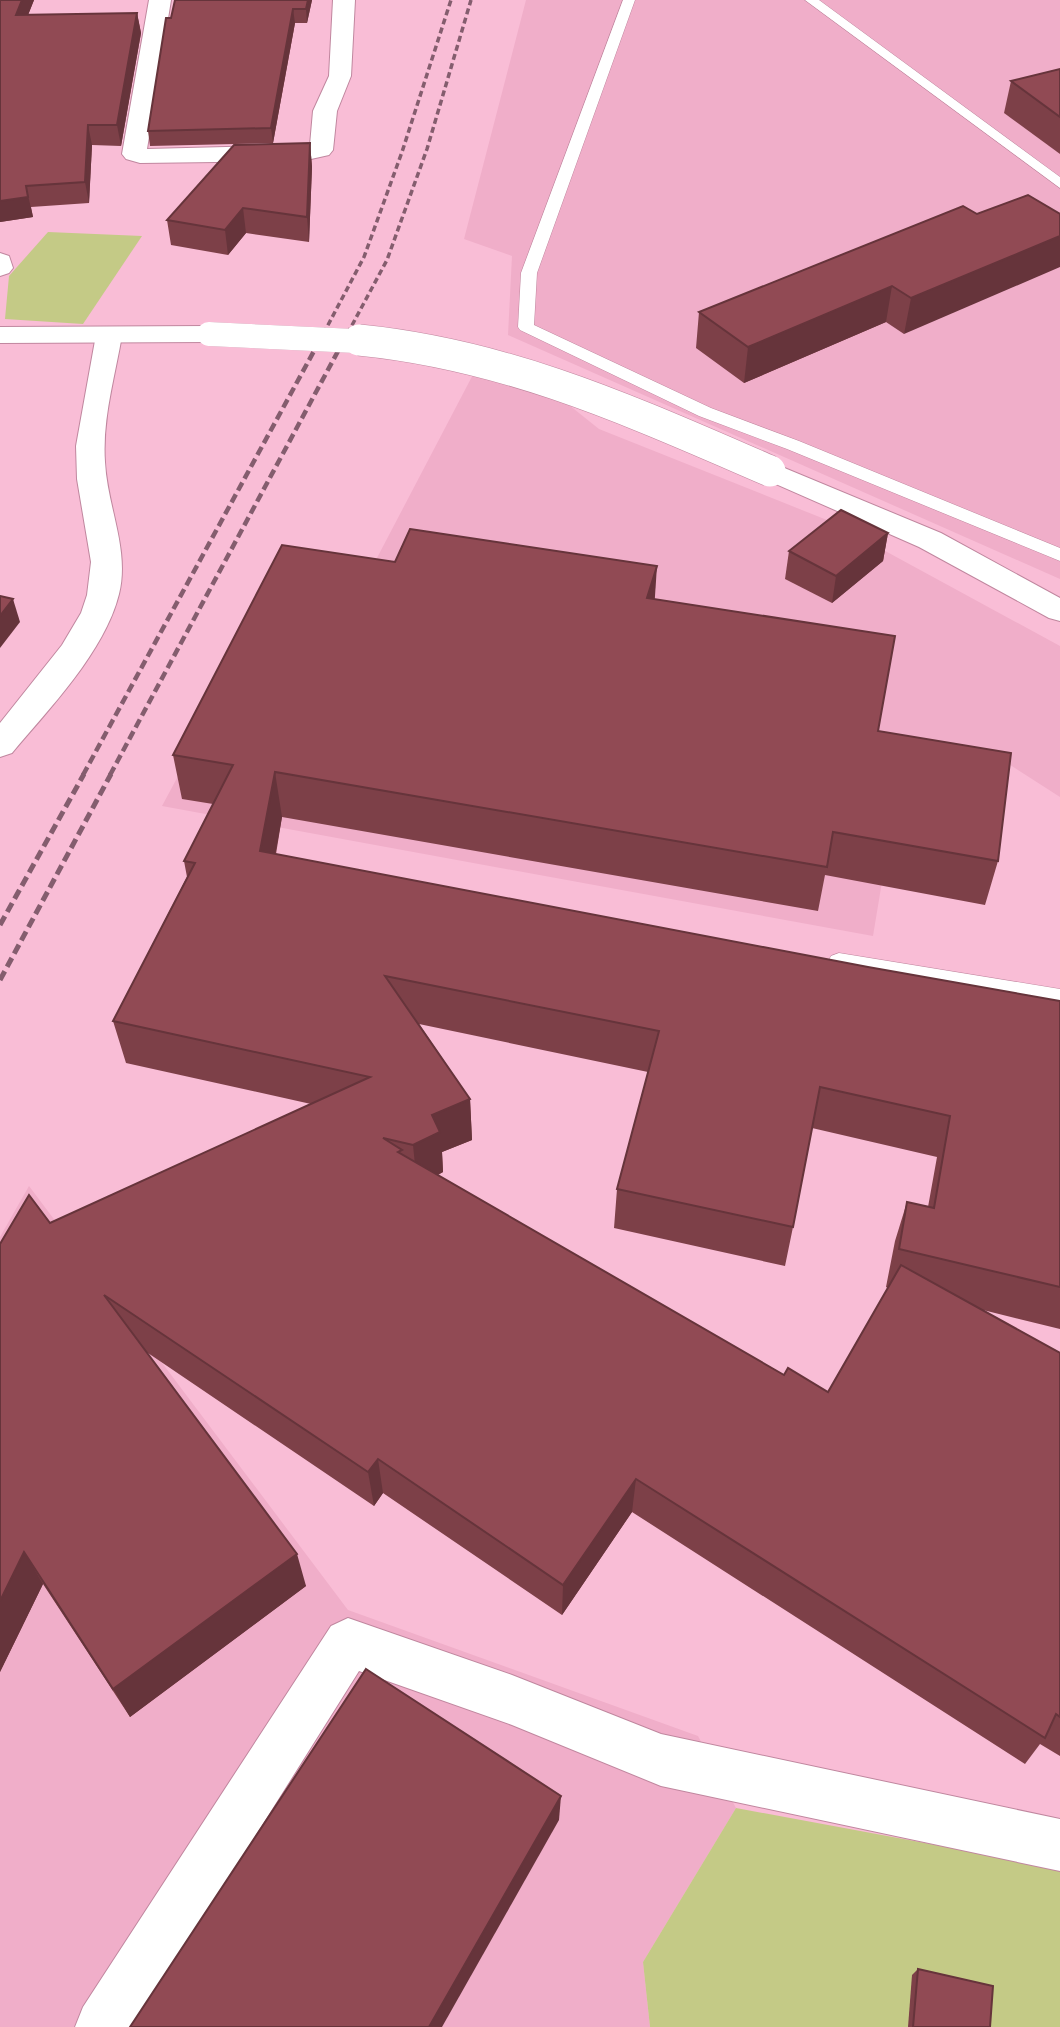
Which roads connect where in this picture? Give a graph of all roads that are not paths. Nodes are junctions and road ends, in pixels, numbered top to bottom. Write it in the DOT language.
graph roads {
  1 [pos="160,0"];
  2 [pos="344,0"];
  3 [pos="629,0"];
  4 [pos="811,0"];
  5 [pos="1060,184"];
  6 [pos="0,261"];
  7 [pos="0,268"];
  8 [pos="0,335"];
  9 [pos="109,335"];
  10 [pos="1060,555"];
  11 [pos="1060,611"];
  12 [pos="0,745"];
  13 [pos="813,958"];
  14 [pos="1060,998"];
  15 [pos="1060,1845"];
  16 [pos="103,2027"];
  1 -- 2 [label="street"];
  3 -- 10 [label="lane"];
  4 -- 5 [label="lane"];
  6 -- 7 [label="street"];
  8 -- 9 [label="street"];
  9 -- 11 [label="street, bridge"];
  9 -- 12 [label="street"];
  13 -- 14 [label="lane"];
  15 -- 16 [label="street"];
}
